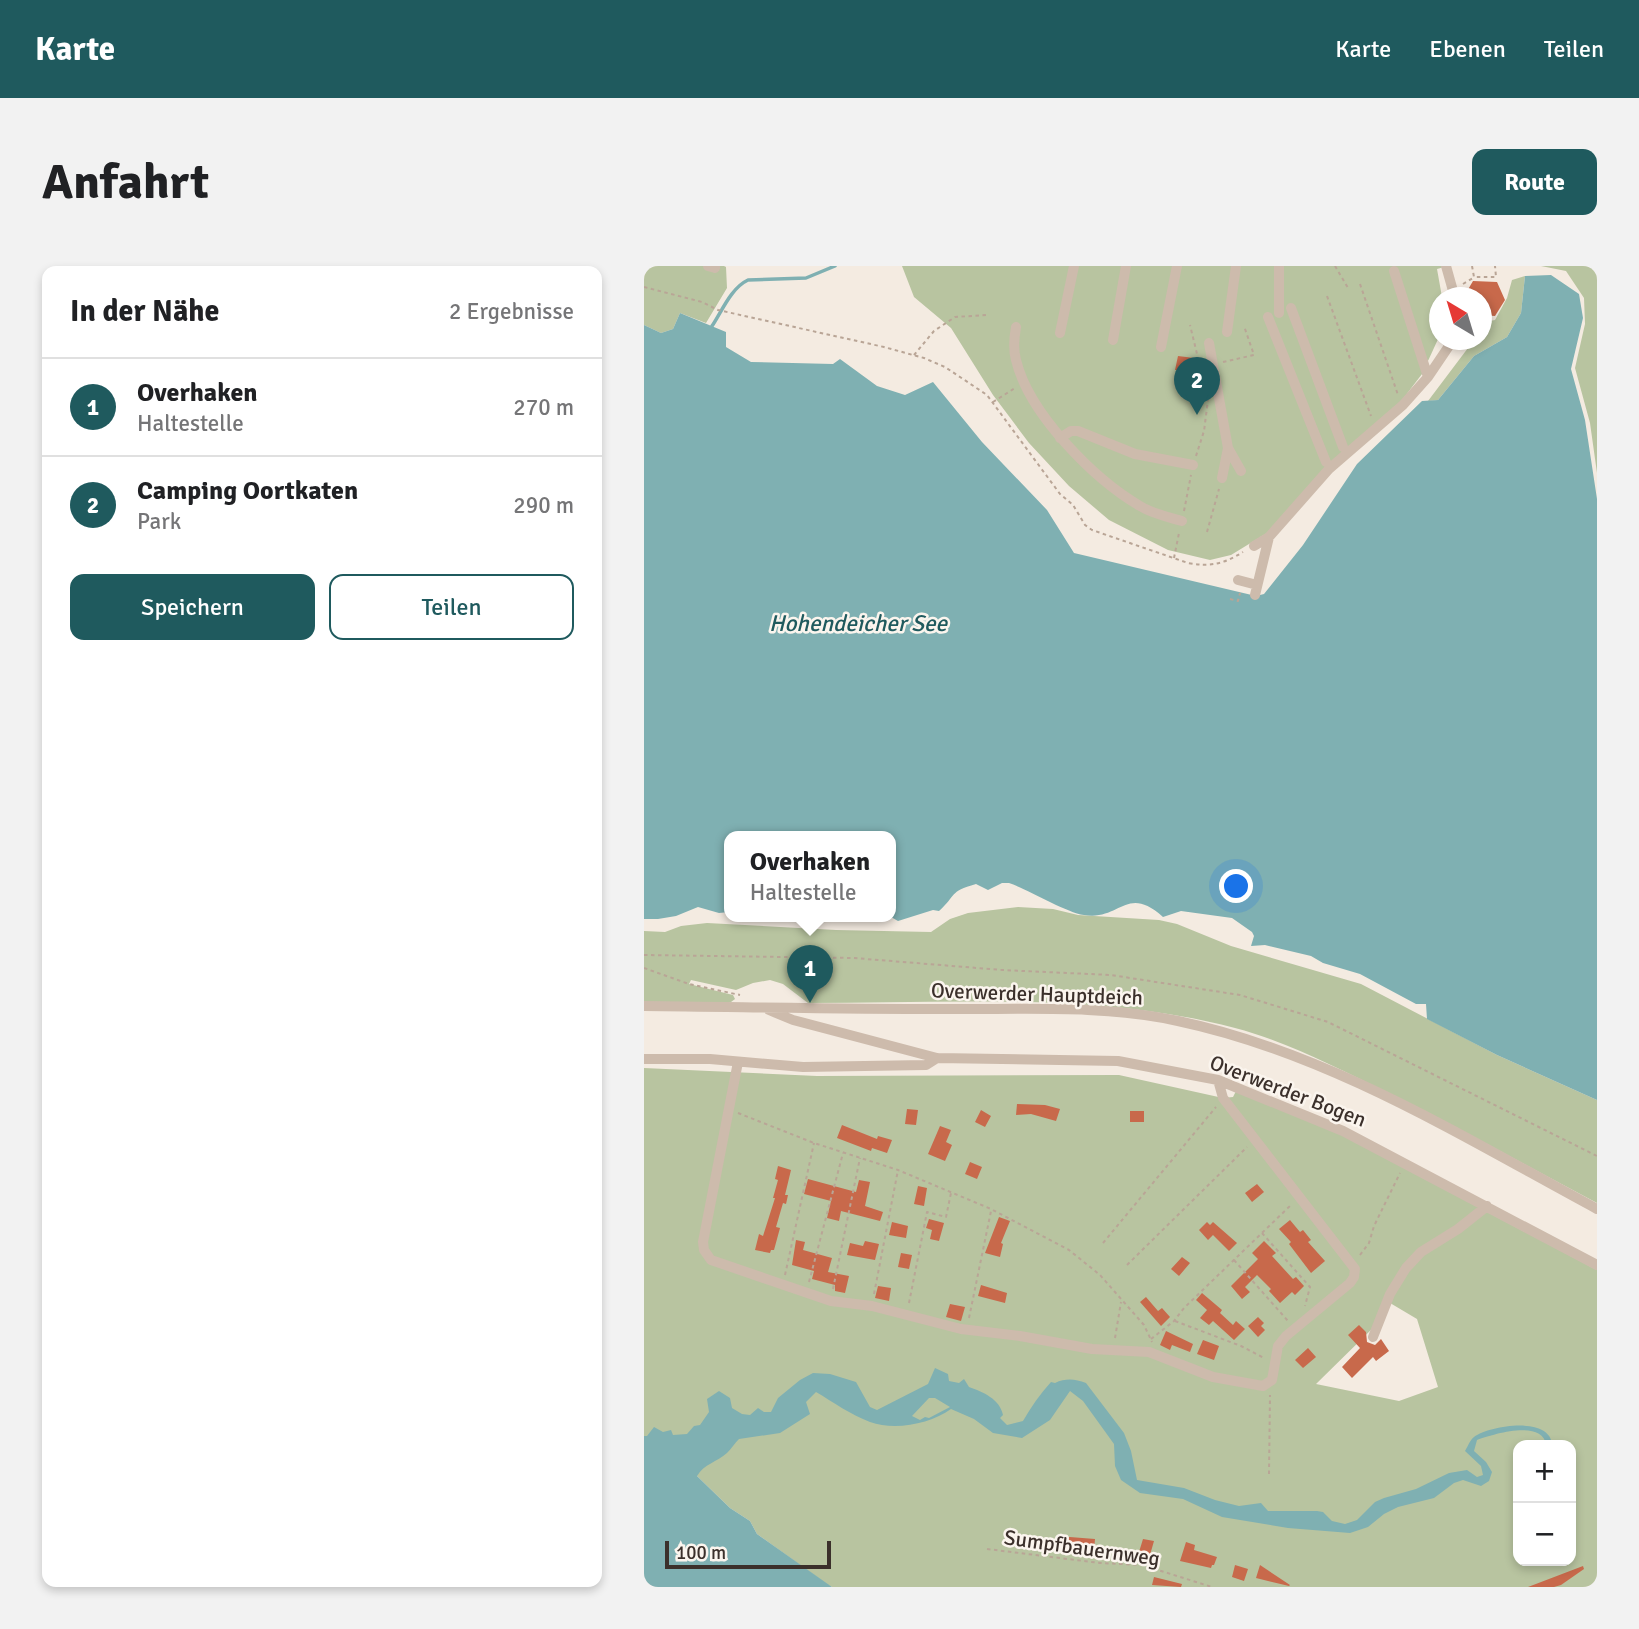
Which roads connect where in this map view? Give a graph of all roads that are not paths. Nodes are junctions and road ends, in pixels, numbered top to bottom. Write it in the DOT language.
graph roads {
  1 [pos="708,266"];
  2 [pos="715,266"];
  3 [pos="1074,266"];
  4 [pos="1126,266"];
  5 [pos="1177,266"];
  6 [pos="1236,266"];
  7 [pos="1279,266"];
  8 [pos="1446,266"];
  9 [pos="1394,271"];
  10 [pos="1452,287"];
  11 [pos="1292,309"];
  12 [pos="1279,313"];
  13 [pos="1268,317"];
  14 [pos="1016,327"];
  15 [pos="1227,332"];
  16 [pos="1060,333"];
  17 [pos="1113,341"];
  18 [pos="1209,343"];
  19 [pos="1161,347"];
  20 [pos="1446,350"];
  21 [pos="1428,377"];
  22 [pos="1060,438"];
  23 [pos="1343,447"];
  24 [pos="1228,448"];
  25 [pos="1326,462"];
  26 [pos="1193,466"];
  27 [pos="1241,471"];
  28 [pos="1222,478"];
  29 [pos="1182,521"];
  30 [pos="1269,537"];
  31 [pos="1254,546"];
  32 [pos="1240,585"];
  33 [pos="644,1006"];
  34 [pos="763,1007"];
  35 [pos="937,1058"];
  36 [pos="644,1059"];
  37 [pos="738,1062"];
  38 [pos="1218,1080"];
  39 [pos="1487,1206"];
  40 [pos="1597,1209"];
  41 [pos="1597,1265"];
  42 [pos="1373,1337"];
  1 -- 2 [label="street"];
  3 -- 16 [label="street"];
  4 -- 17 [label="street"];
  5 -- 19 [label="street"];
  6 -- 15 [label="street"];
  7 -- 12 [label="street"];
  8 -- 10 [label="street"];
  9 -- 21 [label="street"];
  11 -- 23 [label="street"];
  13 -- 25 [label="street"];
  14 -- 22 [label="street"];
  18 -- 24 [label="street"];
  20 -- 21 [label="street"];
  21 -- 30 [label="street"];
  22 -- 26 [label="street"];
  22 -- 29 [label="street"];
  24 -- 27 [label="street"];
  24 -- 28 [label="street"];
  30 -- 31 [label="street"];
  30 -- 32 [label="street"];
  33 -- 34 [label="street, Overwerder Hauptdeich"];
  34 -- 35 [label="street, Overwerder Bogen"];
  34 -- 40 [label="street, Overwerder Hauptdeich"];
  35 -- 37 [label="street, Overwerder Bogen"];
  35 -- 38 [label="street, Overwerder Bogen"];
  36 -- 37 [label="street, Overwerder Bogen"];
  37 -- 38 [label="street"];
  38 -- 39 [label="street, Overwerder Bogen"];
  39 -- 41 [label="street, Overwerder Bogen"];
  39 -- 42 [label="street"];
}
